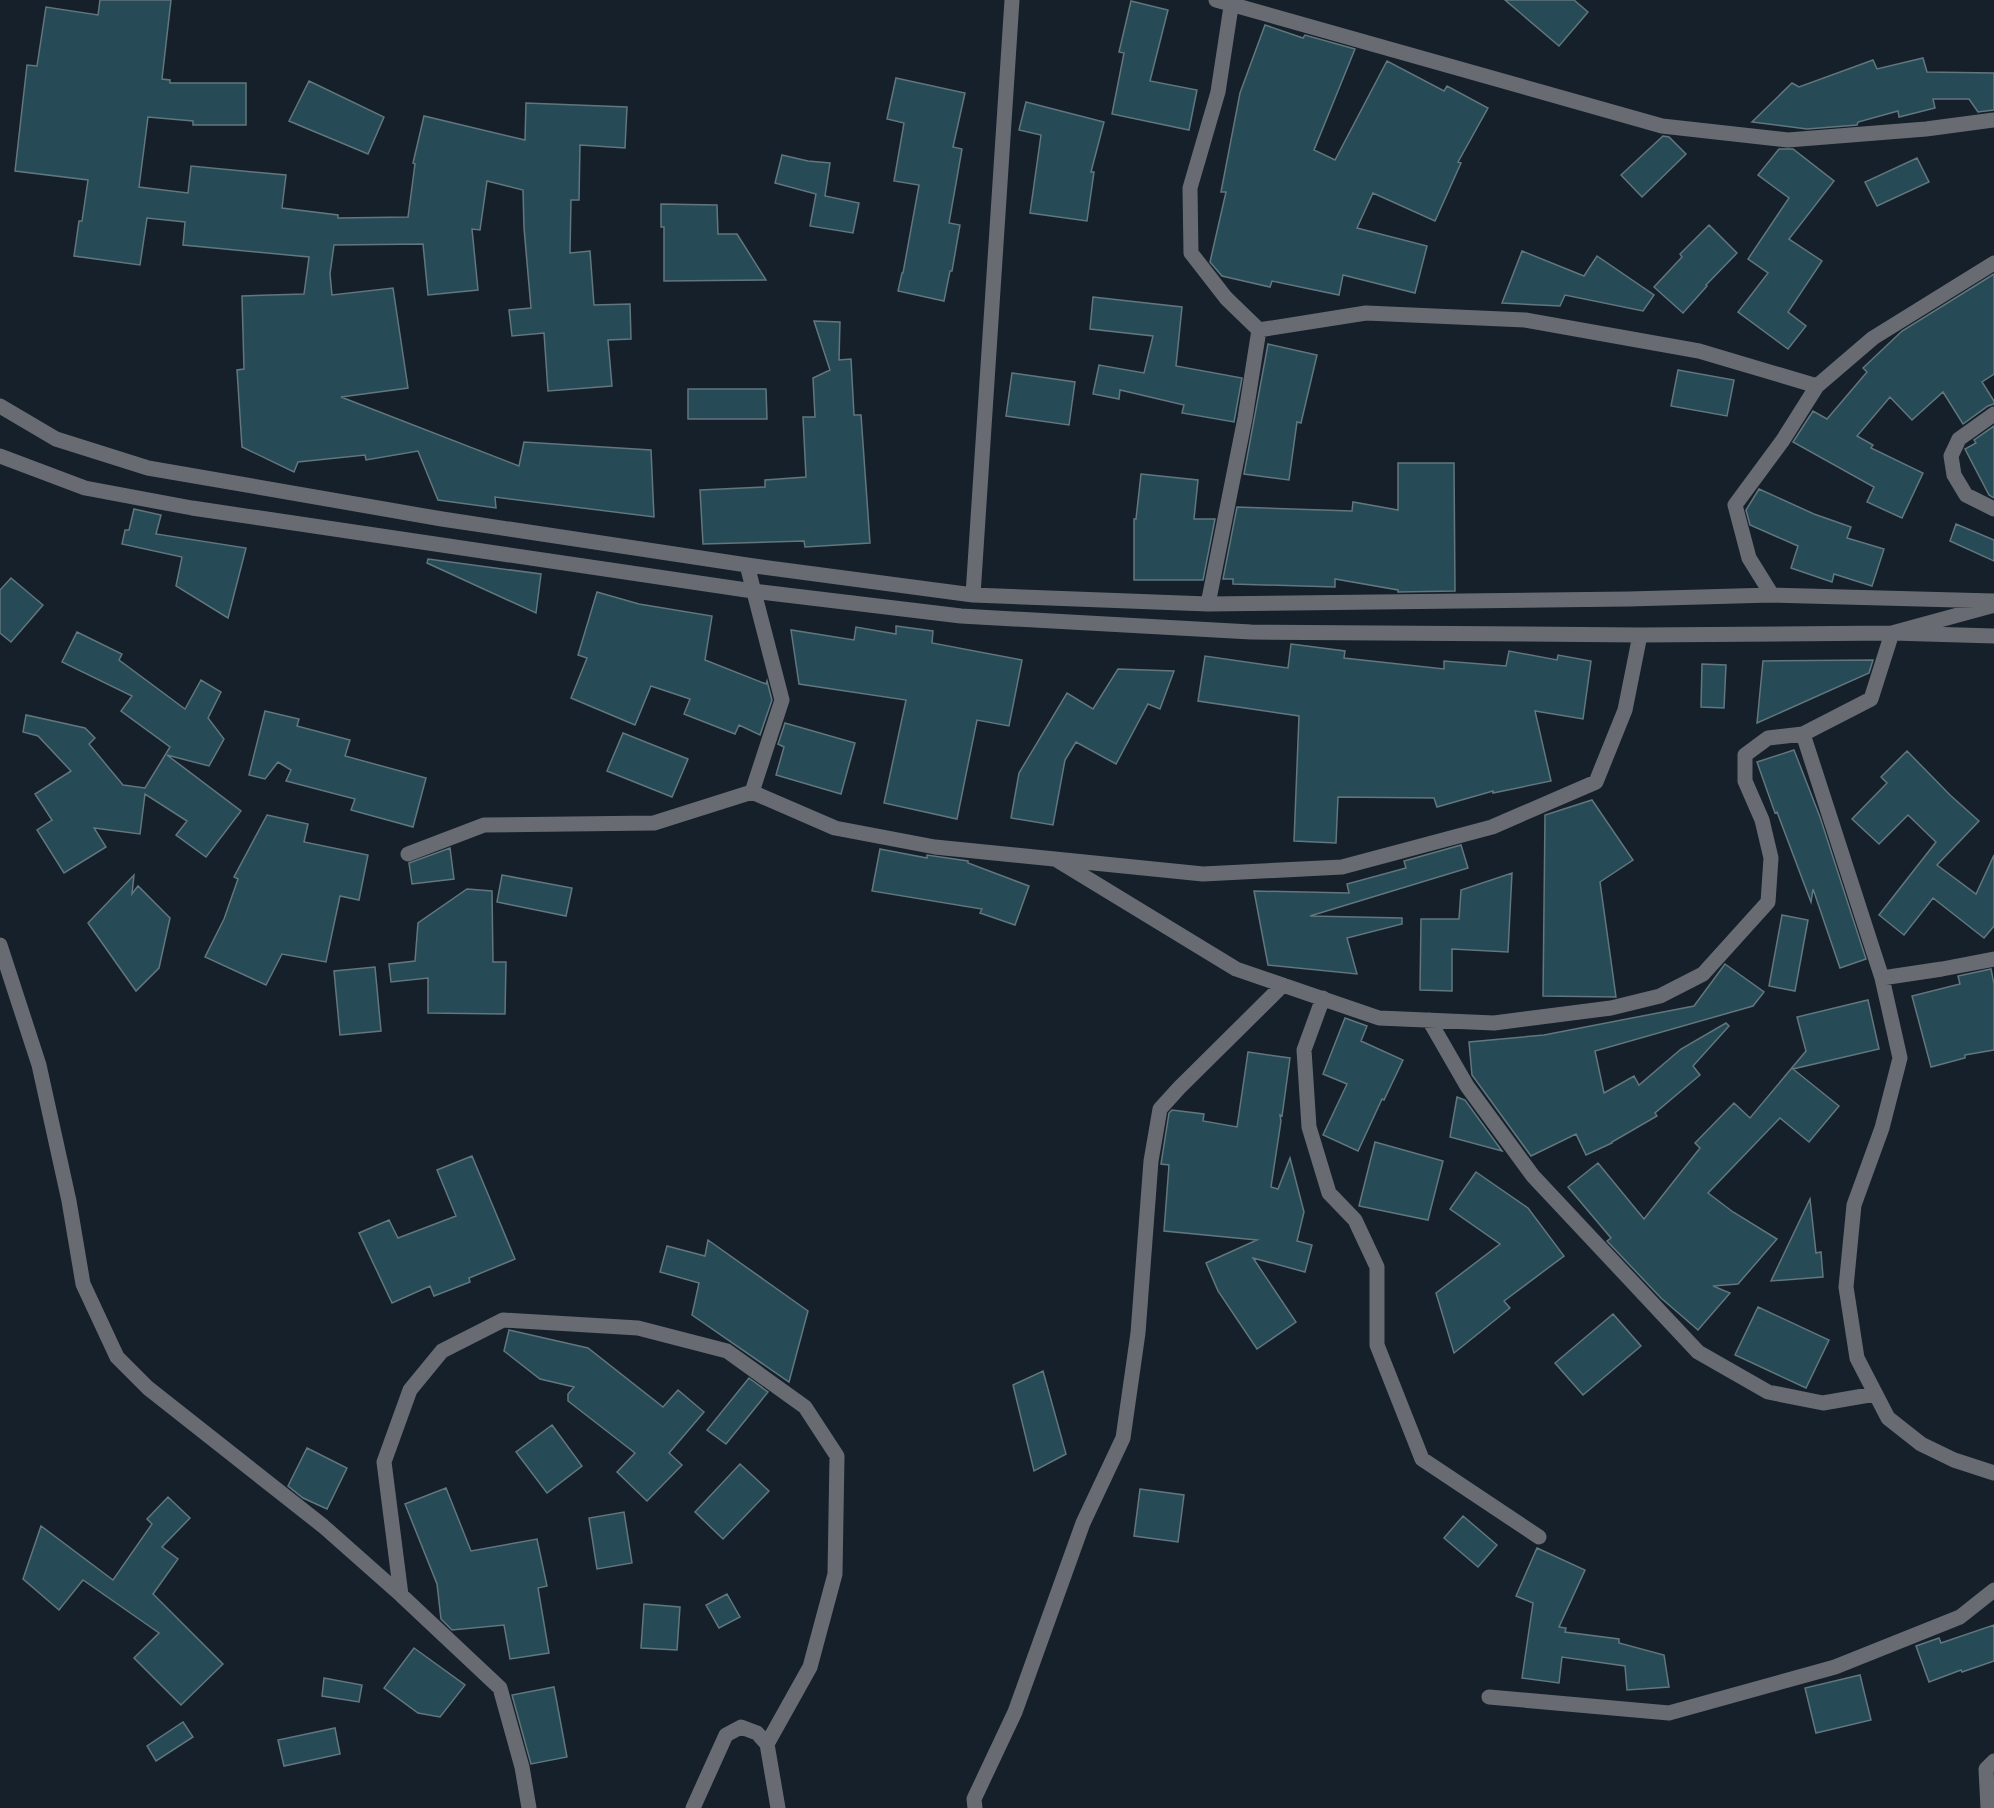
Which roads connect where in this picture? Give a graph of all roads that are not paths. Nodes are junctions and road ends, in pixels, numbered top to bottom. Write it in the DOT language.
graph roads {
  1 [pos="1012,0"];
  2 [pos="1216,0"];
  3 [pos="1232,2"];
  4 [pos="1994,120"];
  5 [pos="1994,263"];
  6 [pos="1259,330"];
  7 [pos="1816,386"];
  8 [pos="0,406"];
  9 [pos="1994,414"];
  10 [pos="0,456"];
  11 [pos="1994,509"];
  12 [pos="747,565"];
  13 [pos="753,591"];
  14 [pos="973,595"];
  15 [pos="1773,595"];
  16 [pos="1994,603"];
  17 [pos="1208,604"];
  18 [pos="1892,633"];
  19 [pos="1640,635"];
  20 [pos="1994,636"];
  21 [pos="1803,734"];
  22 [pos="752,792"];
  23 [pos="408,855"];
  24 [pos="1053,858"];
  25 [pos="0,945"];
  26 [pos="1994,959"];
  27 [pos="1882,978"];
  28 [pos="1283,985"];
  29 [pos="1323,998"];
  30 [pos="1430,1020"];
  31 [pos="1875,1394"];
  32 [pos="1994,1473"];
  33 [pos="1539,1537"];
  34 [pos="1994,1590"];
  35 [pos="401,1595"];
  36 [pos="1489,1697"];
  37 [pos="767,1744"];
  38 [pos="1994,1761"];
  39 [pos="529,1808"];
  40 [pos="693,1808"];
  41 [pos="778,1808"];
  42 [pos="975,1808"];
  43 [pos="1988,1808"];
  1 -- 14 [label="street"];
  2 -- 3 [label="street"];
  3 -- 4 [label="street"];
  3 -- 6 [label="street"];
  5 -- 7 [label="street"];
  6 -- 7 [label="street"];
  6 -- 17 [label="street"];
  7 -- 15 [label="street"];
  8 -- 12 [label="street"];
  9 -- 11 [label="street"];
  10 -- 13 [label="street"];
  12 -- 13 [label="street"];
  12 -- 14 [label="street"];
  13 -- 19 [label="street"];
  13 -- 22 [label="street"];
  14 -- 17 [label="street"];
  15 -- 16 [label="street"];
  15 -- 17 [label="street"];
  16 -- 18 [label="street"];
  18 -- 19 [label="street"];
  18 -- 20 [label="street"];
  18 -- 21 [label="street"];
  19 -- 24 [label="street"];
  21 -- 27 [label="street"];
  21 -- 30 [label="street"];
  22 -- 23 [label="street"];
  22 -- 24 [label="street"];
  24 -- 28 [label="street"];
  25 -- 35 [label="street"];
  26 -- 27 [label="street"];
  27 -- 31 [label="street"];
  28 -- 29 [label="street"];
  28 -- 42 [label="street"];
  29 -- 30 [label="street"];
  29 -- 33 [label="street"];
  30 -- 31 [label="street"];
  31 -- 32 [label="street"];
  34 -- 36 [label="street"];
  35 -- 37 [label="street"];
  35 -- 39 [label="street"];
  37 -- 40 [label="street"];
  37 -- 41 [label="street"];
  38 -- 43 [label="street"];
}
